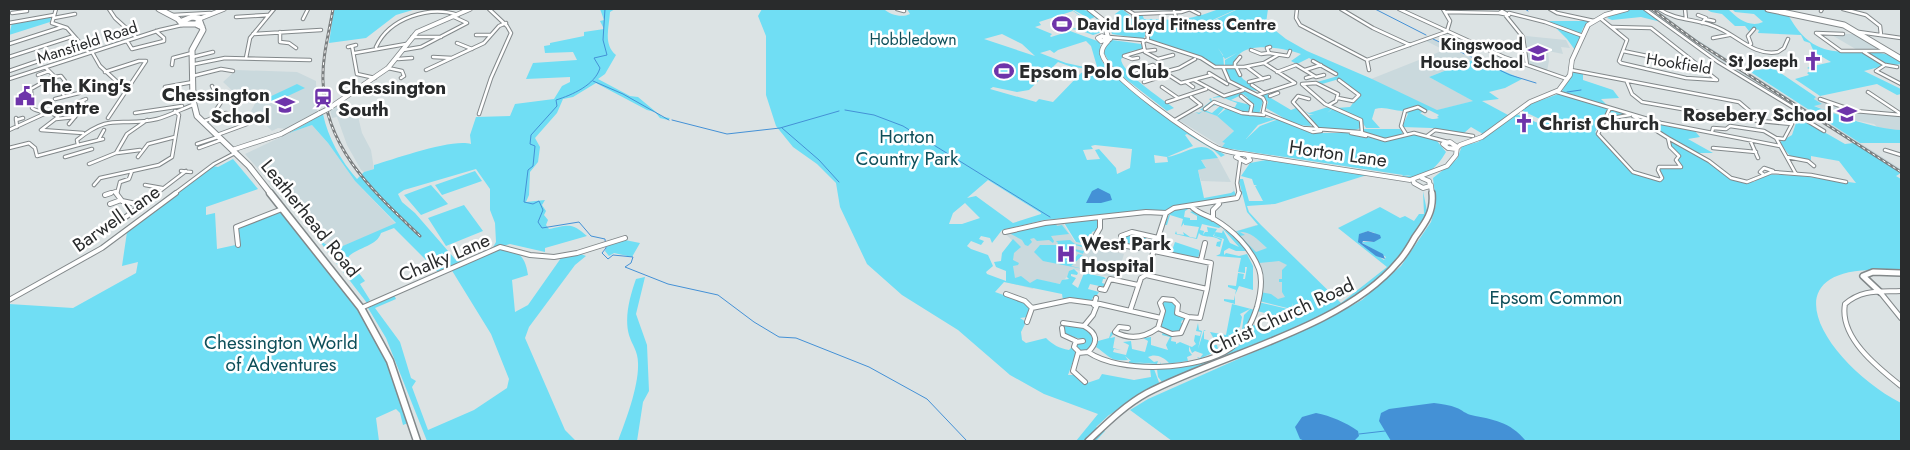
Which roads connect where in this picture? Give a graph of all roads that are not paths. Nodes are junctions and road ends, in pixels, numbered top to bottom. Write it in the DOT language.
graph roads {
  1 [pos="56,9"];
  2 [pos="109,9"];
  3 [pos="161,9"];
  4 [pos="223,9"];
  5 [pos="274,9"];
  6 [pos="308,9"];
  7 [pos="470,9"];
  8 [pos="490,9"];
  9 [pos="897,9"];
  10 [pos="1089,9"];
  11 [pos="1126,9"];
  12 [pos="1163,9"];
  13 [pos="1189,9"];
  14 [pos="1297,9"];
  15 [pos="1341,9"];
  16 [pos="1399,9"];
  17 [pos="1443,9"];
  18 [pos="1499,9"];
  19 [pos="1550,9"];
  20 [pos="1613,9"];
  21 [pos="1626,9"];
  22 [pos="1644,9"];
  23 [pos="1659,9"];
  24 [pos="1685,9"];
  25 [pos="1768,9"];
  26 [pos="1843,9"];
  27 [pos="21,10"];
  28 [pos="27,10"];
  29 [pos="904,10"];
  30 [pos="1174,11"];
  31 [pos="1618,11"];
  32 [pos="1165,12"];
  33 [pos="1447,12"];
  34 [pos="1501,12"];
  35 [pos="210,13"];
  36 [pos="12,14"];
  37 [pos="75,14"];
  38 [pos="1134,14"];
  39 [pos="1199,14"];
  40 [pos="173,15"];
  41 [pos="269,15"];
  42 [pos="1508,15"];
  43 [pos="456,16"];
  44 [pos="1698,16"];
  45 [pos="54,17"];
  46 [pos="189,17"];
  47 [pos="236,17"];
  48 [pos="1176,17"];
  49 [pos="198,18"];
  50 [pos="1599,18"];
  51 [pos="1706,18"];
  52 [pos="303,19"];
  53 [pos="1686,19"];
  54 [pos="1594,21"];
  55 [pos="1714,21"];
  56 [pos="181,22"];
  57 [pos="1701,22"];
  58 [pos="9,23"];
  59 [pos="506,23"];
  60 [pos="188,24"];
  61 [pos="1105,25"];
  62 [pos="172,26"];
  63 [pos="202,26"];
  64 [pos="62,27"];
  65 [pos="1447,29"];
  66 [pos="1754,29"];
  67 [pos="321,30"];
  68 [pos="1620,30"];
  69 [pos="155,31"];
  70 [pos="280,32"];
  71 [pos="1859,32"];
  72 [pos="253,34"];
  73 [pos="1843,34"];
  74 [pos="476,35"];
  75 [pos="491,35"];
  76 [pos="1729,35"];
  77 [pos="1881,35"];
  78 [pos="74,36"];
  79 [pos="1148,36"];
  80 [pos="1583,36"];
  81 [pos="136,37"];
  82 [pos="411,37"];
  83 [pos="442,37"];
  84 [pos="1100,38"];
  85 [pos="1713,38"];
  86 [pos="1901,38"];
  87 [pos="1108,39"];
  88 [pos="1788,39"];
  89 [pos="126,41"];
  90 [pos="1148,41"];
  91 [pos="456,43"];
  92 [pos="9,44"];
  93 [pos="406,44"];
  94 [pos="1144,44"];
  95 [pos="356,45"];
  96 [pos="1411,45"];
  97 [pos="82,46"];
  98 [pos="1103,46"];
  99 [pos="1748,46"];
  100 [pos="376,47"];
  101 [pos="296,48"];
  102 [pos="1267,48"];
  103 [pos="472,49"];
  104 [pos="403,50"];
  105 [pos="1155,50"];
  106 [pos="1251,50"];
  107 [pos="1290,51"];
  108 [pos="1623,51"];
  109 [pos="1889,51"];
  110 [pos="90,52"];
  111 [pos="1863,52"];
  112 [pos="355,53"];
  113 [pos="1269,53"];
  114 [pos="193,55"];
  115 [pos="1173,55"];
  116 [pos="1190,55"];
  117 [pos="1278,55"];
  118 [pos="214,56"];
  119 [pos="9,57"];
  120 [pos="433,57"];
  121 [pos="1240,57"];
  122 [pos="246,58"];
  123 [pos="412,58"];
  124 [pos="453,58"];
  125 [pos="1138,58"];
  126 [pos="1657,58"];
  127 [pos="1901,58"];
  128 [pos="398,59"];
  129 [pos="1200,59"];
  130 [pos="309,60"];
  131 [pos="1194,60"];
  132 [pos="1367,60"];
  133 [pos="1313,61"];
  134 [pos="194,64"];
  135 [pos="1264,64"];
  136 [pos="172,65"];
  137 [pos="1322,65"];
  138 [pos="1527,65"];
  139 [pos="1885,65"];
  140 [pos="1222,67"];
  141 [pos="1235,67"];
  142 [pos="1247,67"];
  143 [pos="1897,67"];
  144 [pos="45,68"];
  145 [pos="388,68"];
  146 [pos="426,70"];
  147 [pos="1305,70"];
  148 [pos="1369,70"];
  149 [pos="1571,70"];
  150 [pos="9,71"];
  151 [pos="49,71"];
  152 [pos="233,71"];
  153 [pos="105,72"];
  154 [pos="1130,72"];
  155 [pos="1163,72"];
  156 [pos="1278,72"];
  157 [pos="38,74"];
  158 [pos="1167,74"];
  159 [pos="1336,74"];
  160 [pos="1240,75"];
  161 [pos="1324,75"];
  162 [pos="193,76"];
  163 [pos="1314,76"];
  164 [pos="54,77"];
  165 [pos="1269,77"];
  166 [pos="1296,77"];
  167 [pos="375,78"];
  168 [pos="401,78"];
  169 [pos="1306,78"];
  170 [pos="9,79"];
  171 [pos="1289,79"];
  172 [pos="1567,79"];
  173 [pos="1194,80"];
  174 [pos="1262,80"];
  175 [pos="1339,80"];
  176 [pos="193,82"];
  177 [pos="1144,82"];
  178 [pos="1186,82"];
  179 [pos="1249,82"];
  180 [pos="1628,82"];
  181 [pos="1901,82"];
  182 [pos="1227,84"];
  183 [pos="1252,85"];
  184 [pos="165,86"];
  185 [pos="212,86"];
  186 [pos="1162,87"];
  187 [pos="1193,87"];
  188 [pos="1207,88"];
  189 [pos="1173,90"];
  190 [pos="1244,90"];
  191 [pos="127,91"];
  192 [pos="1168,91"];
  193 [pos="1272,91"];
  194 [pos="1557,92"];
  195 [pos="1868,92"];
  196 [pos="79,93"];
  197 [pos="1264,93"];
  198 [pos="1258,95"];
  199 [pos="64,96"];
  200 [pos="1241,96"];
  201 [pos="1270,96"];
  202 [pos="1191,97"];
  203 [pos="1309,97"];
  204 [pos="1178,98"];
  205 [pos="1338,98"];
  206 [pos="55,99"];
  207 [pos="1820,99"];
  208 [pos="78,102"];
  209 [pos="1167,102"];
  210 [pos="193,105"];
  211 [pos="1329,105"];
  212 [pos="182,106"];
  213 [pos="1610,108"];
  214 [pos="1205,110"];
  215 [pos="1425,110"];
  216 [pos="174,111"];
  217 [pos="141,112"];
  218 [pos="1266,112"];
  219 [pos="1608,112"];
  220 [pos="44,113"];
  221 [pos="135,113"];
  222 [pos="1794,113"];
  223 [pos="480,114"];
  224 [pos="1250,114"];
  225 [pos="1901,114"];
  226 [pos="221,115"];
  227 [pos="1632,115"];
  228 [pos="233,116"];
  229 [pos="76,117"];
  230 [pos="23,118"];
  231 [pos="108,118"];
  232 [pos="137,118"];
  233 [pos="1613,118"];
  234 [pos="56,119"];
  235 [pos="1606,119"];
  236 [pos="147,120"];
  237 [pos="1175,120"];
  238 [pos="1760,120"];
  239 [pos="202,122"];
  240 [pos="69,124"];
  241 [pos="247,124"];
  242 [pos="1792,124"];
  243 [pos="17,127"];
  244 [pos="1312,128"];
  245 [pos="9,130"];
  246 [pos="104,130"];
  247 [pos="1317,130"];
  248 [pos="1824,131"];
  249 [pos="1360,132"];
  250 [pos="1712,132"];
  251 [pos="84,134"];
  252 [pos="1406,134"];
  253 [pos="1427,136"];
  254 [pos="1473,136"];
  255 [pos="175,137"];
  256 [pos="218,137"];
  257 [pos="103,138"];
  258 [pos="1434,138"];
  259 [pos="1668,138"];
  260 [pos="1776,138"];
  261 [pos="98,139"];
  262 [pos="1477,139"];
  263 [pos="1750,140"];
  264 [pos="1448,142"];
  265 [pos="78,145"];
  266 [pos="198,145"];
  267 [pos="1212,146"];
  268 [pos="1445,146"];
  269 [pos="1780,146"];
  270 [pos="1457,147"];
  271 [pos="9,148"];
  272 [pos="1713,148"];
  273 [pos="65,149"];
  274 [pos="92,149"];
  275 [pos="141,150"];
  276 [pos="1884,150"];
  277 [pos="233,151"];
  278 [pos="1756,152"];
  279 [pos="116,153"];
  280 [pos="1242,154"];
  281 [pos="1901,155"];
  282 [pos="1786,156"];
  283 [pos="108,157"];
  284 [pos="138,157"];
  285 [pos="1269,158"];
  286 [pos="1453,158"];
  287 [pos="1758,158"];
  288 [pos="1239,160"];
  289 [pos="112,161"];
  290 [pos="1249,161"];
  291 [pos="89,164"];
  292 [pos="1814,166"];
  293 [pos="132,171"];
  294 [pos="181,171"];
  295 [pos="186,171"];
  296 [pos="192,172"];
  297 [pos="1240,172"];
  298 [pos="1433,174"];
  299 [pos="1796,174"];
  300 [pos="1415,180"];
  301 [pos="1846,182"];
  302 [pos="1430,183"];
  303 [pos="94,185"];
  304 [pos="147,185"];
  305 [pos="162,188"];
  306 [pos="1423,188"];
  307 [pos="116,191"];
  308 [pos="105,195"];
  309 [pos="121,200"];
  310 [pos="1433,202"];
  311 [pos="110,204"];
  312 [pos="141,204"];
  313 [pos="1219,204"];
  314 [pos="1190,206"];
  315 [pos="282,209"];
  316 [pos="1166,213"];
  317 [pos="1100,218"];
  318 [pos="1213,219"];
  319 [pos="119,220"];
  320 [pos="1005,232"];
  321 [pos="625,238"];
  322 [pos="1158,238"];
  323 [pos="1092,242"];
  324 [pos="1205,243"];
  325 [pos="238,245"];
  326 [pos="1121,245"];
  327 [pos="1138,248"];
  328 [pos="1118,249"];
  329 [pos="1154,251"];
  330 [pos="1201,260"];
  331 [pos="1901,272"];
  332 [pos="1146,275"];
  333 [pos="1138,285"];
  334 [pos="1207,289"];
  335 [pos="1104,290"];
  336 [pos="1901,291"];
  337 [pos="1880,292"];
  338 [pos="1006,294"];
  339 [pos="1096,298"];
  340 [pos="9,300"];
  341 [pos="1095,305"];
  342 [pos="362,308"];
  343 [pos="1032,308"];
  344 [pos="1130,311"];
  345 [pos="1901,316"];
  346 [pos="1188,317"];
  347 [pos="1022,318"];
  348 [pos="1161,318"];
  349 [pos="1084,326"];
  350 [pos="1128,328"];
  351 [pos="1158,328"];
  352 [pos="1083,341"];
  353 [pos="1076,342"];
  354 [pos="1079,352"];
  355 [pos="1088,352"];
  356 [pos="1073,372"];
  357 [pos="1068,374"];
  358 [pos="1085,382"];
  359 [pos="1901,386"];
  360 [pos="417,441"];
  361 [pos="1088,441"];
  1 -- 45 [label="street"];
  2 -- 81 [label="street"];
  3 -- 40 [label="highway"];
  3 -- 56 [label="highway"];
  4 -- 35 [label="main road"];
  4 -- 49 [label="main road"];
  5 -- 41 [label="street"];
  6 -- 52 [label="street"];
  7 -- 43 [label="main road"];
  8 -- 59 [label="street"];
  9 -- 29 [label="street"];
  10 -- 61 [label="main road"];
  11 -- 38 [label="street"];
  12 -- 32 [label="street"];
  13 -- 30 [label="street"];
  13 -- 39 [label="street"];
  14 -- 132 [label="street"];
  15 -- 96 [label="street"];
  16 -- 65 [label="street"];
  17 -- 33 [label="street"];
  18 -- 34 [label="street"];
  19 -- 54 [label="street"];
  20 -- 31 [label="street"];
  21 -- 31 [label="main road"];
  22 -- 222 [label="street"];
  23 -- 53 [label="street"];
  24 -- 53 [label="street"];
  25 -- 71 [label="highway"];
  26 -- 77 [label="street"];
  27 -- 28 [label="street"];
  27 -- 36 [label="street"];
  30 -- 32 [label="street"];
  30 -- 48 [label="street"];
  31 -- 50 [label="main road"];
  32 -- 38 [label="street"];
  33 -- 34 [label="street"];
  33 -- 65 [label="street"];
  34 -- 42 [label="street"];
  35 -- 40 [label="street"];
  35 -- 49 [label="main road"];
  37 -- 45 [label="street"];
  38 -- 79 [label="street"];
  40 -- 46 [label="highway"];
  41 -- 47 [label="street"];
  41 -- 72 [label="street"];
  42 -- 80 [label="street"];
  42 -- 138 [label="street"];
  43 -- 82 [label="main road"];
  43 -- 83 [label="street"];
  43 -- 100 [label="street"];
  44 -- 51 [label="street"];
  45 -- 58 [label="street"];
  45 -- 64 [label="street"];
  46 -- 49 [label="highway"];
  46 -- 56 [label="highway"];
  49 -- 60 [label="highway"];
  49 -- 63 [label="highway"];
  50 -- 54 [label="main road"];
  50 -- 68 [label="street"];
  51 -- 55 [label="street"];
  51 -- 57 [label="street"];
  53 -- 57 [label="street"];
  54 -- 80 [label="main road"];
  56 -- 60 [label="highway"];
  56 -- 62 [label="street, Mansfield Road"];
  57 -- 76 [label="street"];
  59 -- 75 [label="street"];
  59 -- 223 [label="street"];
  60 -- 62 [label="street, Mansfield Road"];
  60 -- 63 [label="highway"];
  61 -- 84 [label="main road"];
  61 -- 87 [label="main road"];
  62 -- 69 [label="street, Mansfield Road"];
  63 -- 114 [label="highway"];
  64 -- 78 [label="street"];
  64 -- 92 [label="street"];
  65 -- 96 [label="street"];
  65 -- 138 [label="street"];
  66 -- 99 [label="street"];
  67 -- 70 [label="street"];
  68 -- 108 [label="street, Hookfield"];
  68 -- 108 [label="street, Hookfield"];
  69 -- 81 [label="street, Mansfield Road"];
  69 -- 89 [label="street"];
  70 -- 72 [label="street"];
  70 -- 101 [label="street"];
  71 -- 77 [label="street"];
  71 -- 109 [label="highway"];
  72 -- 122 [label="street"];
  73 -- 111 [label="street"];
  74 -- 75 [label="street"];
  75 -- 103 [label="street"];
  76 -- 85 [label="street"];
  76 -- 99 [label="street"];
  77 -- 86 [label="street"];
  78 -- 97 [label="street"];
  78 -- 119 [label="street"];
  79 -- 90 [label="street"];
  79 -- 94 [label="street"];
  80 -- 149 [label="main road"];
  81 -- 89 [label="street, Mansfield Road"];
  82 -- 83 [label="street"];
  82 -- 93 [label="main road"];
  83 -- 104 [label="street"];
  84 -- 87 [label="main road"];
  84 -- 98 [label="main road, Horton Lane"];
  87 -- 94 [label="street"];
  87 -- 98 [label="main road"];
  88 -- 99 [label="street"];
  89 -- 110 [label="street, Mansfield Road"];
  90 -- 94 [label="street"];
  90 -- 94 [label="street"];
  90 -- 116 [label="street"];
  91 -- 103 [label="street"];
  93 -- 100 [label="street"];
  93 -- 104 [label="main road"];
  94 -- 105 [label="street"];
  94 -- 115 [label="street"];
  94 -- 125 [label="street"];
  95 -- 112 [label="street"];
  96 -- 132 [label="street"];
  97 -- 110 [label="street"];
  97 -- 150 [label="street"];
  98 -- 237 [label="main road, Horton Lane"];
  100 -- 112 [label="street"];
  102 -- 113 [label="street"];
  103 -- 124 [label="street"];
  104 -- 128 [label="main road"];
  106 -- 113 [label="street"];
  107 -- 117 [label="street"];
  108 -- 126 [label="street"];
  109 -- 111 [label="street"];
  109 -- 127 [label="highway"];
  110 -- 144 [label="street, Mansfield Road"];
  110 -- 153 [label="street"];
  111 -- 139 [label="street"];
  112 -- 167 [label="street"];
  113 -- 117 [label="street"];
  114 -- 118 [label="street"];
  114 -- 134 [label="highway, Leatherhead Road"];
  114 -- 136 [label="street"];
  116 -- 129 [label="street"];
  116 -- 131 [label="street"];
  117 -- 135 [label="street"];
  120 -- 124 [label="street"];
  121 -- 141 [label="street"];
  122 -- 130 [label="street"];
  122 -- 134 [label="street"];
  123 -- 128 [label="street"];
  124 -- 146 [label="street"];
  128 -- 145 [label="main road"];
  129 -- 131 [label="street"];
  129 -- 140 [label="street"];
  131 -- 155 [label="street"];
  132 -- 148 [label="street"];
  133 -- 137 [label="street"];
  134 -- 162 [label="highway, Leatherhead Road"];
  135 -- 142 [label="street"];
  135 -- 156 [label="street"];
  137 -- 147 [label="street"];
  137 -- 159 [label="street"];
  138 -- 172 [label="street"];
  139 -- 143 [label="street"];
  139 -- 181 [label="street"];
  140 -- 141 [label="street"];
  140 -- 190 [label="street"];
  141 -- 142 [label="street"];
  141 -- 160 [label="street"];
  142 -- 174 [label="street"];
  144 -- 151 [label="street"];
  144 -- 170 [label="street, Mansfield Road"];
  145 -- 167 [label="main road"];
  145 -- 168 [label="street"];
  147 -- 156 [label="street"];
  147 -- 163 [label="street"];
  149 -- 172 [label="main road"];
  149 -- 180 [label="street"];
  151 -- 157 [label="street"];
  151 -- 164 [label="street"];
  152 -- 162 [label="street"];
  153 -- 191 [label="street"];
  153 -- 191 [label="street"];
  154 -- 155 [label="street"];
  155 -- 158 [label="street"];
  156 -- 171 [label="street"];
  158 -- 177 [label="street"];
  158 -- 178 [label="street"];
  161 -- 163 [label="street"];
  162 -- 176 [label="highway, Leatherhead Road"];
  163 -- 169 [label="street"];
  164 -- 199 [label="street"];
  164 -- 220 [label="street"];
  165 -- 174 [label="street"];
  166 -- 171 [label="street"];
  167 -- 277 [label="main road, bridge"];
  171 -- 193 [label="street"];
  172 -- 194 [label="main road"];
  173 -- 178 [label="street"];
  173 -- 182 [label="street"];
  173 -- 188 [label="street"];
  174 -- 179 [label="street"];
  175 -- 205 [label="street"];
  176 -- 184 [label="street"];
  176 -- 210 [label="highway, Leatherhead Road"];
  178 -- 187 [label="street"];
  180 -- 238 [label="street"];
  180 -- 238 [label="street"];
  183 -- 197 [label="street"];
  185 -- 226 [label="street"];
  186 -- 192 [label="street"];
  188 -- 190 [label="street"];
  188 -- 204 [label="street"];
  189 -- 192 [label="street"];
  190 -- 198 [label="street"];
  191 -- 231 [label="street"];
  192 -- 204 [label="street"];
  193 -- 197 [label="street"];
  193 -- 201 [label="street"];
  194 -- 213 [label="street"];
  194 -- 262 [label="main road"];
  195 -- 225 [label="street"];
  196 -- 199 [label="street"];
  197 -- 198 [label="street"];
  198 -- 218 [label="street"];
  199 -- 206 [label="street"];
  200 -- 224 [label="street"];
  202 -- 237 [label="street"];
  203 -- 244 [label="street"];
  204 -- 209 [label="street"];
  205 -- 211 [label="street"];
  205 -- 211 [label="street"];
  207 -- 225 [label="street"];
  208 -- 229 [label="street"];
  210 -- 216 [label="street"];
  210 -- 239 [label="highway, Leatherhead Road"];
  211 -- 249 [label="street"];
  212 -- 217 [label="street"];
  213 -- 219 [label="street"];
  213 -- 227 [label="street"];
  214 -- 224 [label="street"];
  215 -- 252 [label="street"];
  216 -- 236 [label="street"];
  216 -- 255 [label="street"];
  217 -- 221 [label="street"];
  217 -- 232 [label="street"];
  218 -- 224 [label="street"];
  218 -- 244 [label="street"];
  219 -- 233 [label="street"];
  219 -- 235 [label="street"];
  220 -- 234 [label="street"];
  220 -- 243 [label="street"];
  222 -- 242 [label="street"];
  222 -- 248 [label="street"];
  226 -- 228 [label="street"];
  226 -- 239 [label="street"];
  227 -- 233 [label="street"];
  227 -- 250 [label="street"];
  227 -- 259 [label="street"];
  229 -- 234 [label="street"];
  229 -- 240 [label="street"];
  230 -- 243 [label="street"];
  232 -- 236 [label="street"];
  232 -- 251 [label="street"];
  233 -- 235 [label="street"];
  234 -- 251 [label="street"];
  235 -- 259 [label="street"];
  236 -- 279 [label="street"];
  237 -- 267 [label="main road, Horton Lane"];
  238 -- 242 [label="street"];
  239 -- 256 [label="highway, Leatherhead Road"];
  241 -- 256 [label="street"];
  242 -- 260 [label="street"];
  243 -- 245 [label="street"];
  244 -- 247 [label="street"];
  244 -- 247 [label="street"];
  246 -- 261 [label="street"];
  247 -- 249 [label="street"];
  249 -- 252 [label="street"];
  250 -- 260 [label="street"];
  250 -- 263 [label="street"];
  251 -- 265 [label="street"];
  252 -- 253 [label="street"];
  253 -- 254 [label="street"];
  253 -- 258 [label="street"];
  255 -- 275 [label="street"];
  255 -- 293 [label="street"];
  256 -- 266 [label="street"];
  256 -- 277 [label="highway, Leatherhead Road"];
  257 -- 261 [label="street"];
  258 -- 264 [label="street"];
  258 -- 268 [label="street"];
  259 -- 299 [label="street"];
  260 -- 269 [label="street"];
  261 -- 265 [label="street"];
  262 -- 264 [label="main road"];
  262 -- 270 [label="main road"];
  263 -- 269 [label="street"];
  263 -- 278 [label="street"];
  264 -- 268 [label="main road"];
  264 -- 270 [label="main road"];
  265 -- 273 [label="street"];
  267 -- 280 [label="main road, Horton Lane"];
  267 -- 288 [label="main road, Horton Lane"];
  268 -- 270 [label="main road"];
  268 -- 286 [label="main road"];
  269 -- 282 [label="street"];
  270 -- 286 [label="main road"];
  271 -- 273 [label="street"];
  272 -- 278 [label="street"];
  273 -- 274 [label="street"];
  275 -- 279 [label="street"];
  275 -- 284 [label="street"];
  276 -- 281 [label="street"];
  277 -- 315 [label="highway, Leatherhead Road"];
  277 -- 340 [label="street, Barwell Lane"];
  278 -- 287 [label="street"];
  279 -- 283 [label="street"];
  280 -- 285 [label="main road, Horton Lane"];
  280 -- 288 [label="main road"];
  280 -- 290 [label="main road"];
  282 -- 292 [label="street"];
  282 -- 299 [label="street"];
  283 -- 289 [label="street"];
  283 -- 291 [label="street"];
  285 -- 290 [label="main road, Horton Lane"];
  285 -- 300 [label="main road, Horton Lane"];
  286 -- 298 [label="main road"];
  288 -- 290 [label="main road, Horton Lane"];
  288 -- 297 [label="street"];
  290 -- 297 [label="street"];
  293 -- 303 [label="street"];
  293 -- 307 [label="street"];
  294 -- 295 [label="street"];
  295 -- 296 [label="street"];
  295 -- 305 [label="street"];
  297 -- 314 [label="street"];
  298 -- 300 [label="main road"];
  298 -- 302 [label="main road"];
  299 -- 301 [label="street"];
  300 -- 302 [label="main road"];
  300 -- 306 [label="main road"];
  302 -- 306 [label="main road"];
  302 -- 310 [label="main road, Christ Church Road"];
  304 -- 305 [label="street"];
  305 -- 312 [label="street"];
  306 -- 310 [label="main road"];
  307 -- 308 [label="street"];
  307 -- 309 [label="street"];
  309 -- 311 [label="street"];
  309 -- 312 [label="street"];
  310 -- 361 [label="main road, Christ Church Road"];
  312 -- 319 [label="street"];
  313 -- 318 [label="street"];
  314 -- 316 [label="street"];
  314 -- 318 [label="street"];
  315 -- 325 [label="street"];
  315 -- 342 [label="highway, Leatherhead Road"];
  316 -- 317 [label="street"];
  316 -- 322 [label="street"];
  317 -- 320 [label="street"];
  317 -- 323 [label="street"];
  318 -- 355 [label="street"];
  321 -- 342 [label="street, Chalky Lane"];
  322 -- 326 [label="street"];
  322 -- 329 [label="street"];
  324 -- 330 [label="street"];
  326 -- 327 [label="street"];
  326 -- 328 [label="street"];
  329 -- 330 [label="street"];
  329 -- 332 [label="street"];
  330 -- 334 [label="street"];
  331 -- 337 [label="main road"];
  332 -- 333 [label="street"];
  332 -- 334 [label="street"];
  333 -- 335 [label="street"];
  333 -- 344 [label="street"];
  334 -- 346 [label="street"];
  336 -- 337 [label="street"];
  337 -- 345 [label="street"];
  337 -- 359 [label="street"];
  338 -- 343 [label="street"];
  339 -- 341 [label="street"];
  341 -- 343 [label="street"];
  341 -- 344 [label="street"];
  341 -- 349 [label="street"];
  342 -- 360 [label="highway, Leatherhead Road"];
  343 -- 347 [label="street"];
  344 -- 348 [label="street"];
  346 -- 348 [label="street"];
  346 -- 351 [label="street"];
  348 -- 351 [label="street"];
  349 -- 353 [label="street"];
  349 -- 355 [label="street"];
  350 -- 351 [label="street"];
  352 -- 353 [label="street"];
  353 -- 354 [label="street"];
  354 -- 355 [label="street"];
  354 -- 356 [label="street"];
  356 -- 357 [label="street"];
  356 -- 358 [label="street"];
}
